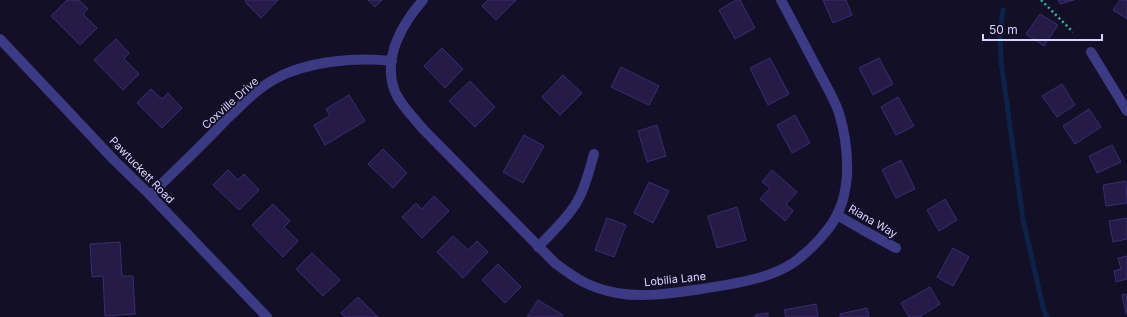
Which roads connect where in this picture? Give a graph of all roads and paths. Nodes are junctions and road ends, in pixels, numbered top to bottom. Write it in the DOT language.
graph roads {
  1 [pos="423,0"];
  2 [pos="781,0"];
  3 [pos="1041,0"];
  4 [pos="1073,32"];
  5 [pos="0,40"];
  6 [pos="1092,52"];
  7 [pos="392,61"];
  8 [pos="1127,111"];
  9 [pos="594,154"];
  10 [pos="150,195"];
  11 [pos="837,215"];
  12 [pos="538,247"];
  13 [pos="896,248"];
  14 [pos="267,317"];
  1 -- 7 [label="street, Lobilia Lane"];
  2 -- 11 [label="street, Lobilia Lane"];
  3 -- 4 [label="path"];
  5 -- 10 [label="street, Pawtuckett Road"];
  6 -- 8 [label="street"];
  7 -- 10 [label="street, Coxville Drive"];
  7 -- 12 [label="street, Lobilia Lane"];
  9 -- 12 [label="street"];
  10 -- 14 [label="street, Pawtuckett Road"];
  11 -- 12 [label="street, Lobilia Lane"];
  11 -- 13 [label="street, Riana Way"];
}
